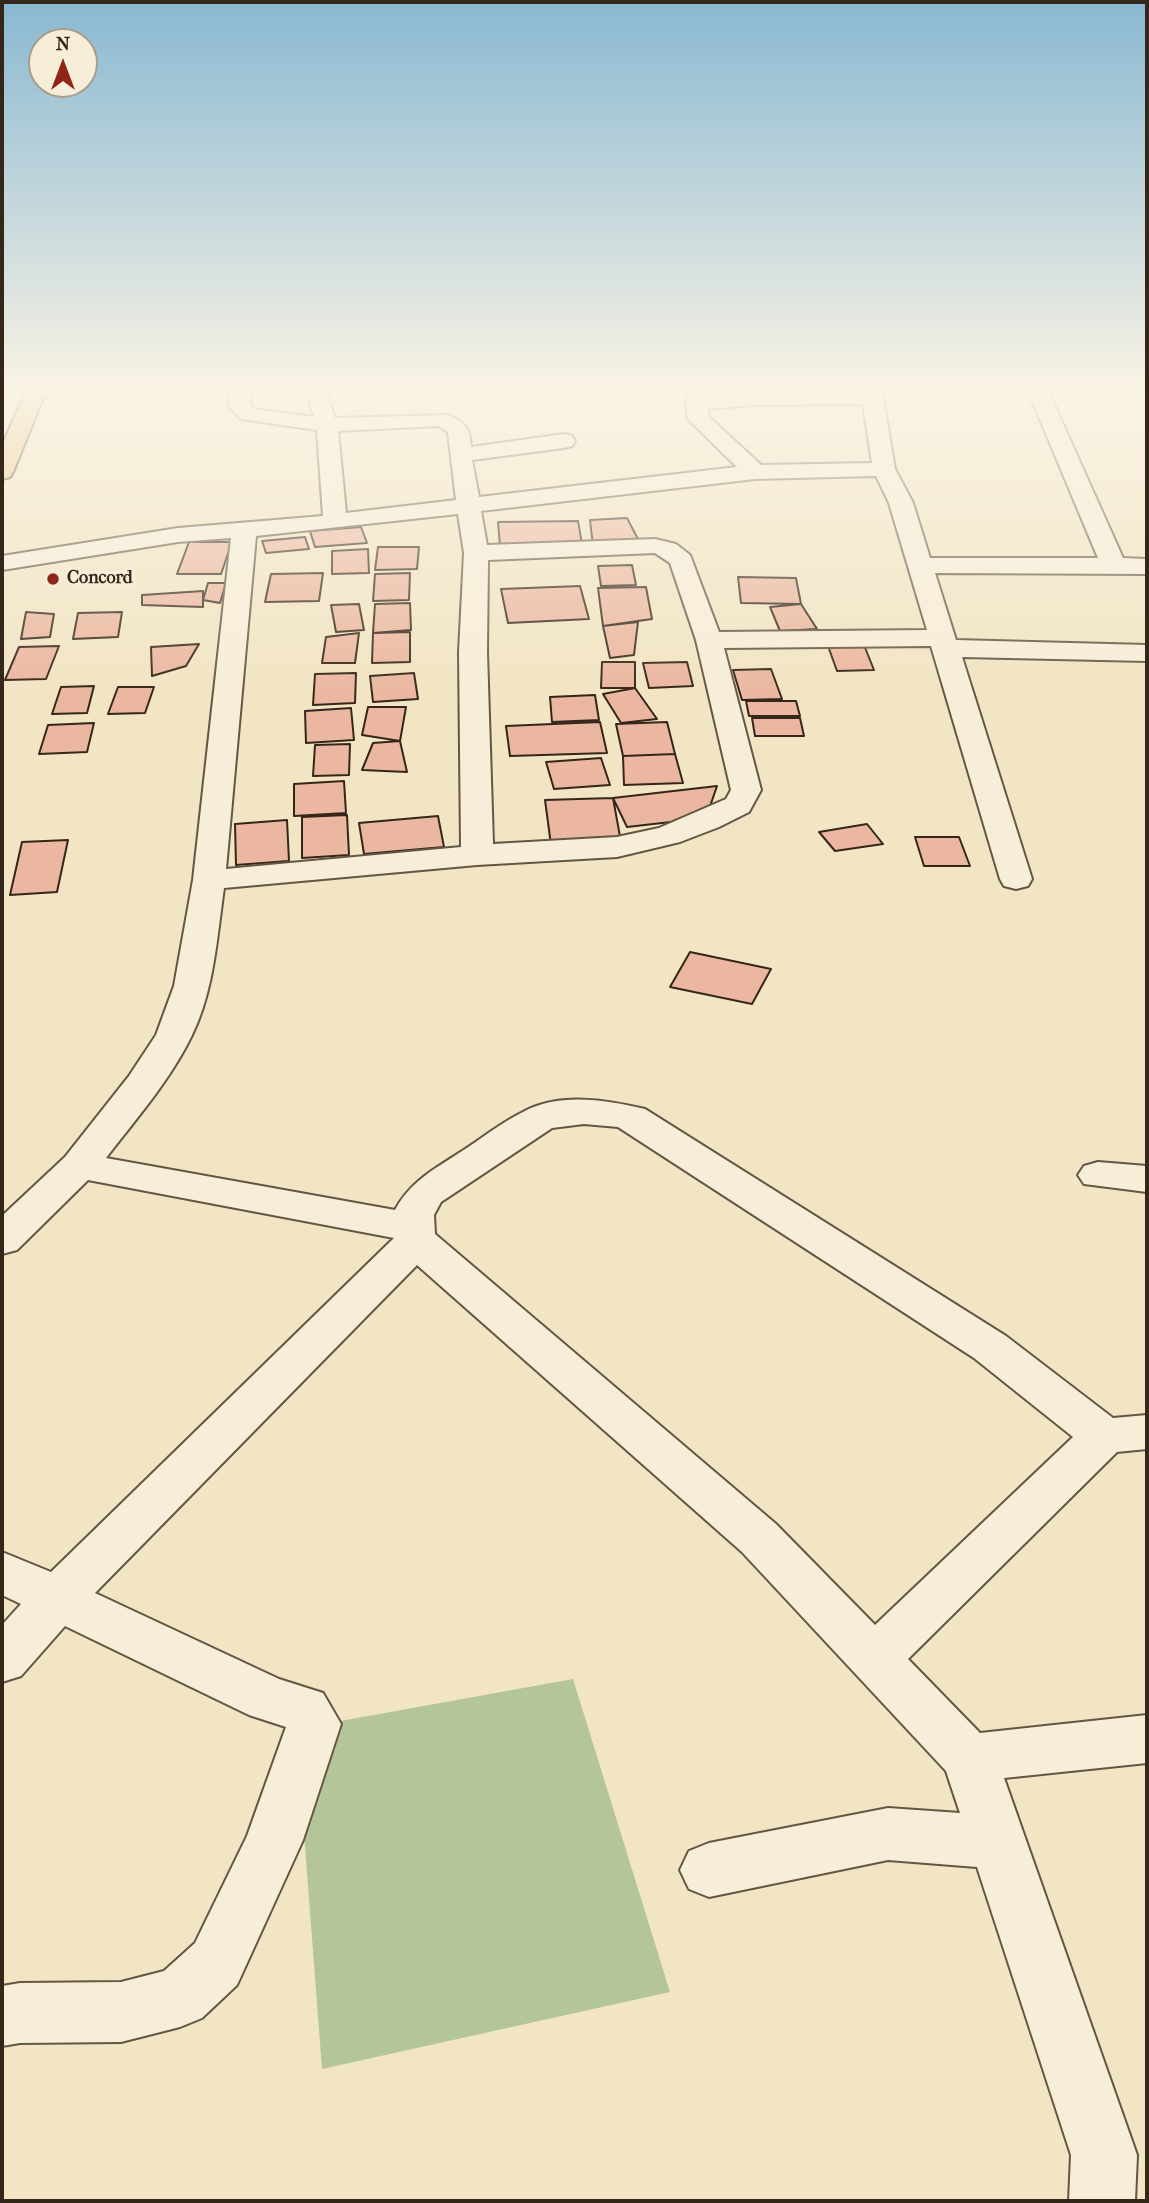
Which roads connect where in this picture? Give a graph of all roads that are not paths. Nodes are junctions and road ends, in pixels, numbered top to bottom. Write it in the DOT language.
graph roads {
  1 [pos="332,489"];
  2 [pos="465,489"];
  3 [pos="604,489"];
  4 [pos="894,489"];
  5 [pos="1081,489"];
  6 [pos="467,504"];
  7 [pos="335,522"];
  8 [pos="244,531"];
  9 [pos="476,553"];
  10 [pos="2,563"];
  11 [pos="920,565"];
  12 [pos="1114,565"];
  13 [pos="1147,566"];
  14 [pos="709,640"];
  15 [pos="942,643"];
  16 [pos="1147,653"];
  17 [pos="477,855"];
  18 [pos="1016,878"];
  19 [pos="209,880"];
  20 [pos="79,1166"];
  21 [pos="1098,1175"];
  22 [pos="1147,1179"];
  23 [pos="413,1233"];
  24 [pos="2,1240"];
  25 [pos="1126,1434"];
  26 [pos="2,1572"];
  27 [pos="58,1598"];
  28 [pos="874,1658"];
  29 [pos="2,1660"];
  30 [pos="1147,1739"];
  31 [pos="969,1758"];
  32 [pos="998,1842"];
  33 [pos="709,1870"];
  34 [pos="2,2016"];
  35 [pos="1102,2201"];
  1 -- 7 [label="street"];
  2 -- 6 [label="street"];
  3 -- 6 [label="street"];
  4 -- 11 [label="street"];
  5 -- 12 [label="street"];
  6 -- 7 [label="street"];
  6 -- 9 [label="street"];
  7 -- 8 [label="street"];
  8 -- 10 [label="street"];
  8 -- 19 [label="street"];
  9 -- 14 [label="street"];
  9 -- 17 [label="street"];
  11 -- 12 [label="street"];
  11 -- 15 [label="street"];
  12 -- 13 [label="street"];
  14 -- 15 [label="street"];
  14 -- 17 [label="street"];
  15 -- 16 [label="street"];
  15 -- 18 [label="street"];
  17 -- 19 [label="street"];
  19 -- 20 [label="street"];
  20 -- 23 [label="street"];
  20 -- 24 [label="street"];
  21 -- 22 [label="street"];
  23 -- 25 [label="street"];
  23 -- 27 [label="street"];
  23 -- 28 [label="street"];
  25 -- 28 [label="street"];
  26 -- 27 [label="street"];
  27 -- 29 [label="street"];
  27 -- 34 [label="street"];
  28 -- 31 [label="street"];
  30 -- 31 [label="street"];
  31 -- 32 [label="street"];
  32 -- 33 [label="street"];
  32 -- 35 [label="street"];
}
